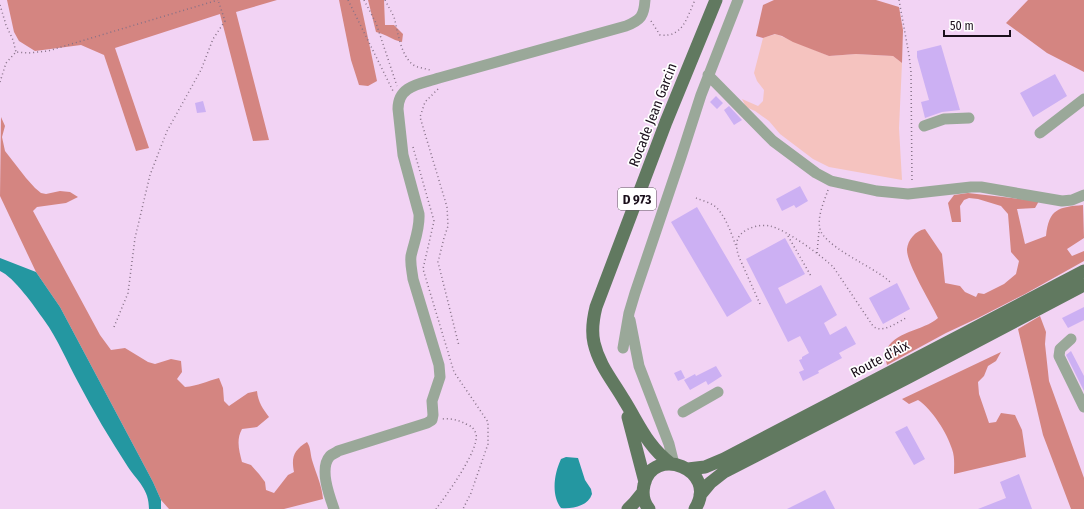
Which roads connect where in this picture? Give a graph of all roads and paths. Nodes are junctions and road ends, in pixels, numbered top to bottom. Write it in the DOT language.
graph roads {
  1 [pos="218,0"];
  2 [pos="348,0"];
  3 [pos="364,0"];
  4 [pos="385,0"];
  5 [pos="645,0"];
  6 [pos="695,0"];
  7 [pos="716,0"];
  8 [pos="738,0"];
  9 [pos="900,0"];
  10 [pos="0,5"];
  11 [pos="643,13"];
  12 [pos="16,52"];
  13 [pos="431,70"];
  14 [pos="708,75"];
  15 [pos="0,82"];
  16 [pos="439,88"];
  17 [pos="401,95"];
  18 [pos="1084,99"];
  19 [pos="969,118"];
  20 [pos="924,126"];
  21 [pos="1040,133"];
  22 [pos="413,147"];
  23 [pos="831,181"];
  24 [pos="916,193"];
  25 [pos="1084,194"];
  26 [pos="696,198"];
  27 [pos="820,229"];
  28 [pos="788,234"];
  29 [pos="736,246"];
  30 [pos="817,254"];
  31 [pos="1084,271"];
  32 [pos="811,276"];
  33 [pos="891,283"];
  34 [pos="1084,285"];
  35 [pos="760,304"];
  36 [pos="629,313"];
  37 [pos="906,318"];
  38 [pos="114,328"];
  39 [pos="1071,339"];
  40 [pos="459,346"];
  41 [pos="623,348"];
  42 [pos="718,392"];
  43 [pos="623,398"];
  44 [pos="1084,407"];
  45 [pos="684,412"];
  46 [pos="432,420"];
  47 [pos="672,464"];
  48 [pos="688,469"];
  49 [pos="644,487"];
  50 [pos="700,495"];
  51 [pos="333,506"];
  52 [pos="436,509"];
  53 [pos="463,509"];
  54 [pos="628,509"];
  55 [pos="648,509"];
  56 [pos="695,509"];
  1 -- 12 [label="path"];
  1 -- 38 [label="path"];
  2 -- 17 [label="path"];
  3 -- 17 [label="path"];
  4 -- 13 [label="path"];
  5 -- 11 [label="street"];
  6 -- 11 [label="path"];
  7 -- 43 [label="main road, Rocade Jean Garcin / D 973"];
  8 -- 14 [label="street, D 973"];
  9 -- 24 [label="path"];
  10 -- 12 [label="path"];
  11 -- 17 [label="street"];
  12 -- 15 [label="path"];
  14 -- 23 [label="street"];
  14 -- 36 [label="street, D 973"];
  16 -- 40 [label="path"];
  17 -- 46 [label="street"];
  18 -- 21 [label="street"];
  19 -- 20 [label="street"];
  22 -- 53 [label="path"];
  23 -- 24 [label="street"];
  23 -- 27 [label="path"];
  24 -- 25 [label="street"];
  26 -- 29 [label="path"];
  27 -- 30 [label="path"];
  27 -- 33 [label="path"];
  28 -- 29 [label="path"];
  28 -- 30 [label="path"];
  28 -- 32 [label="path"];
  29 -- 35 [label="path"];
  30 -- 37 [label="path"];
  31 -- 48 [label="main road, Route d'Aix"];
  34 -- 50 [label="main road, Route d'Aix"];
  36 -- 41 [label="street, D 973"];
  36 -- 47 [label="street"];
  39 -- 44 [label="street"];
  42 -- 45 [label="street"];
  43 -- 47 [label="main road, Rocade Jean Garcin / D 973"];
  43 -- 49 [label="main road, Rocade Jean Garcin / D 973"];
  46 -- 51 [label="street"];
  46 -- 52 [label="path"];
  47 -- 48 [label="main road"];
  47 -- 49 [label="main road"];
  48 -- 50 [label="main road"];
  49 -- 54 [label="main road"];
  49 -- 55 [label="main road, Rocade Jean Garcin"];
  50 -- 56 [label="main road"];
}
